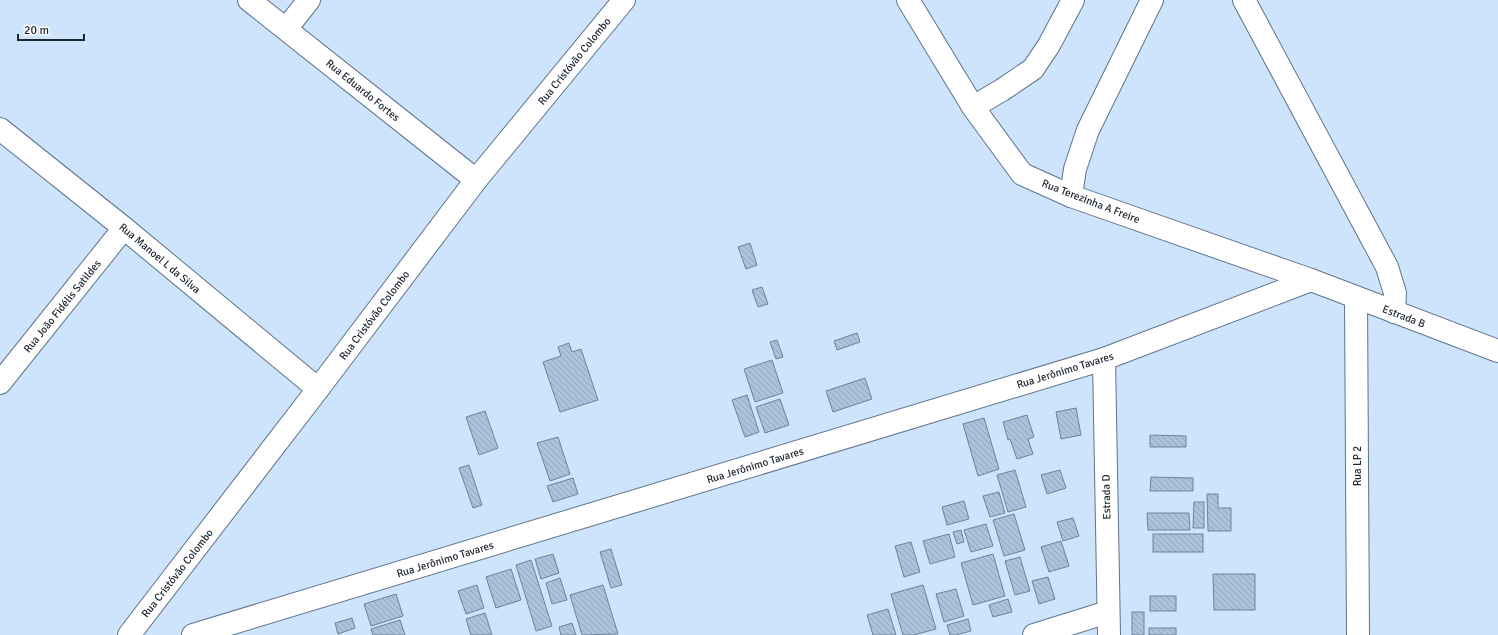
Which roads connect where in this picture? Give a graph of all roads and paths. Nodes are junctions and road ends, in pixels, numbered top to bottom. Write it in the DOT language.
graph roads {
  1 [pos="249,0"];
  2 [pos="309,0"];
  3 [pos="624,0"];
  4 [pos="908,0"];
  5 [pos="1073,0"];
  6 [pos="1152,0"];
  7 [pos="1244,0"];
  8 [pos="286,29"];
  9 [pos="973,106"];
  10 [pos="0,129"];
  11 [pos="476,180"];
  12 [pos="1071,196"];
  13 [pos="124,228"];
  14 [pos="1311,280"];
  15 [pos="1356,298"];
  16 [pos="1394,312"];
  17 [pos="1498,351"];
  18 [pos="1104,359"];
  19 [pos="0,383"];
  20 [pos="318,389"];
  21 [pos="1108,612"];
  22 [pos="129,635"];
  23 [pos="193,635"];
  24 [pos="1034,635"];
  25 [pos="1109,635"];
  26 [pos="1358,635"];
  1 -- 8 [label="street, Rua Eduardo Fortes"];
  2 -- 8 [label="street"];
  3 -- 11 [label="street, Rua Cristóvão Colombo"];
  4 -- 9 [label="street, Rua Terezinha A Freire"];
  5 -- 9 [label="street"];
  6 -- 12 [label="street"];
  7 -- 16 [label="street"];
  8 -- 11 [label="street, Rua Eduardo Fortes"];
  9 -- 12 [label="street, Rua Terezinha A Freire"];
  10 -- 13 [label="street, Rua Manoel L da Silva"];
  11 -- 20 [label="street, Rua Cristóvão Colombo"];
  12 -- 14 [label="street, Rua Terezinha A Freire"];
  13 -- 19 [label="street, Rua João Fidélis Satildes"];
  13 -- 20 [label="street, Rua Manoel L da Silva"];
  14 -- 15 [label="street, Estrada B"];
  14 -- 18 [label="street, Rua Jerônimo Tavares"];
  15 -- 16 [label="street, Estrada B"];
  15 -- 26 [label="street, Rua LP 2"];
  16 -- 17 [label="street, Estrada B"];
  18 -- 21 [label="street, Estrada D"];
  18 -- 23 [label="street, Rua Jerônimo Tavares"];
  20 -- 22 [label="street, Rua Cristóvão Colombo"];
  21 -- 24 [label="street"];
  21 -- 25 [label="street, Estrada D"];
}
